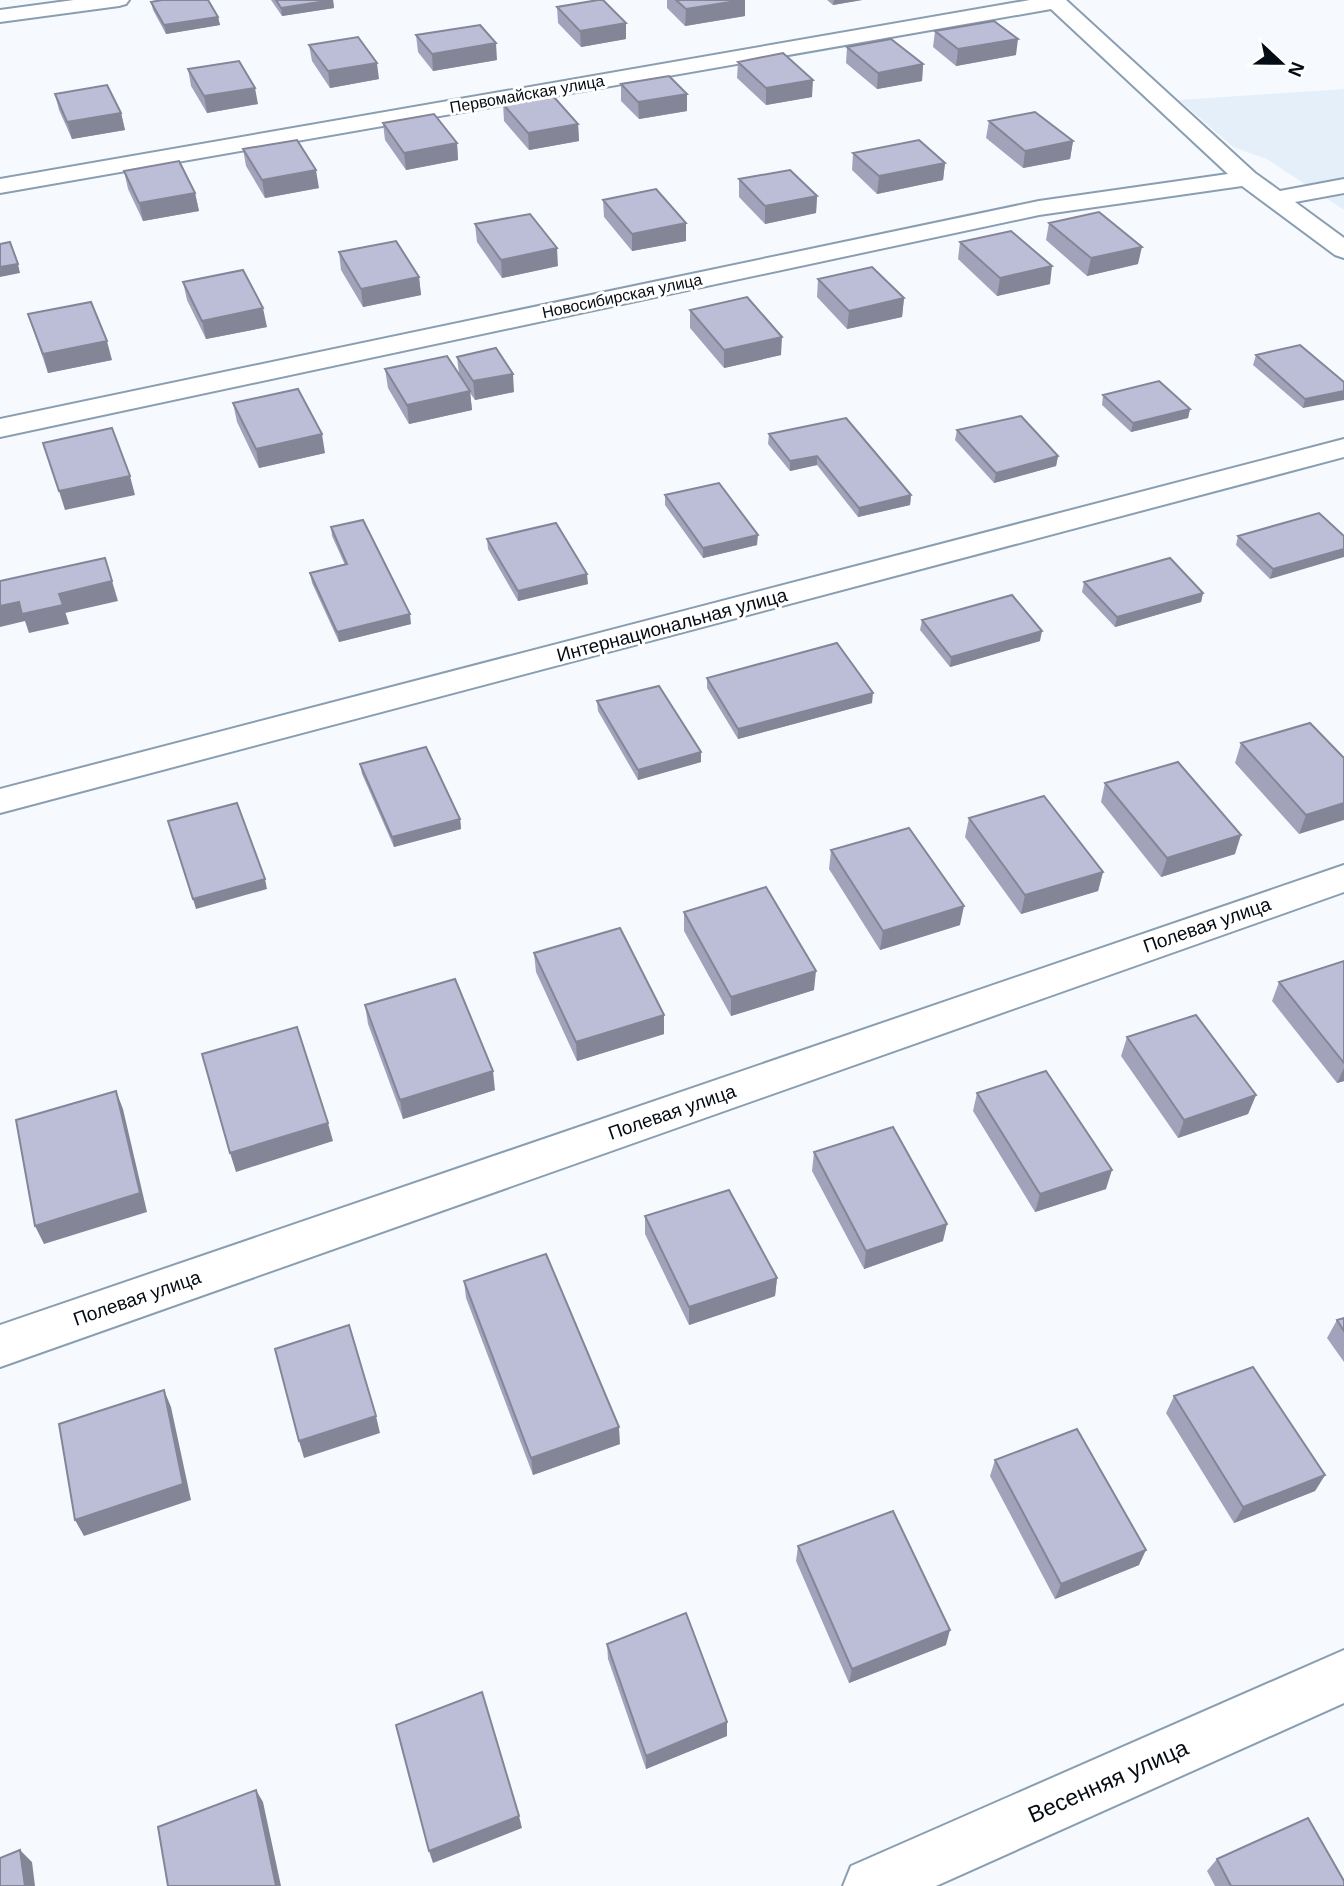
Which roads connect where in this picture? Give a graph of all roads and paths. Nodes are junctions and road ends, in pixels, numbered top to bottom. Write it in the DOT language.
graph roads {
  1 [pos="119,0"];
  2 [pos="1054,1"];
  3 [pos="0,16"];
  4 [pos="1247,178"];
  5 [pos="0,186"];
  6 [pos="1344,186"];
  7 [pos="1275,199"];
  8 [pos="1344,250"];
  9 [pos="0,428"];
  10 [pos="1344,448"];
  11 [pos="0,801"];
  12 [pos="1344,878"];
  13 [pos="0,1346"];
  14 [pos="1344,1675"];
  15 [pos="871,1886"];
  1 -- 3 [label="street"];
  2 -- 4 [label="street"];
  2 -- 5 [label="street, Первомайская улица"];
  4 -- 7 [label="street"];
  4 -- 9 [label="street, Новосибирская улица"];
  6 -- 7 [label="street"];
  7 -- 8 [label="street"];
  10 -- 11 [label="street, Интернациональная улица"];
  12 -- 13 [label="street, Полевая улица"];
  14 -- 15 [label="street, Весенняя улица"];
}
